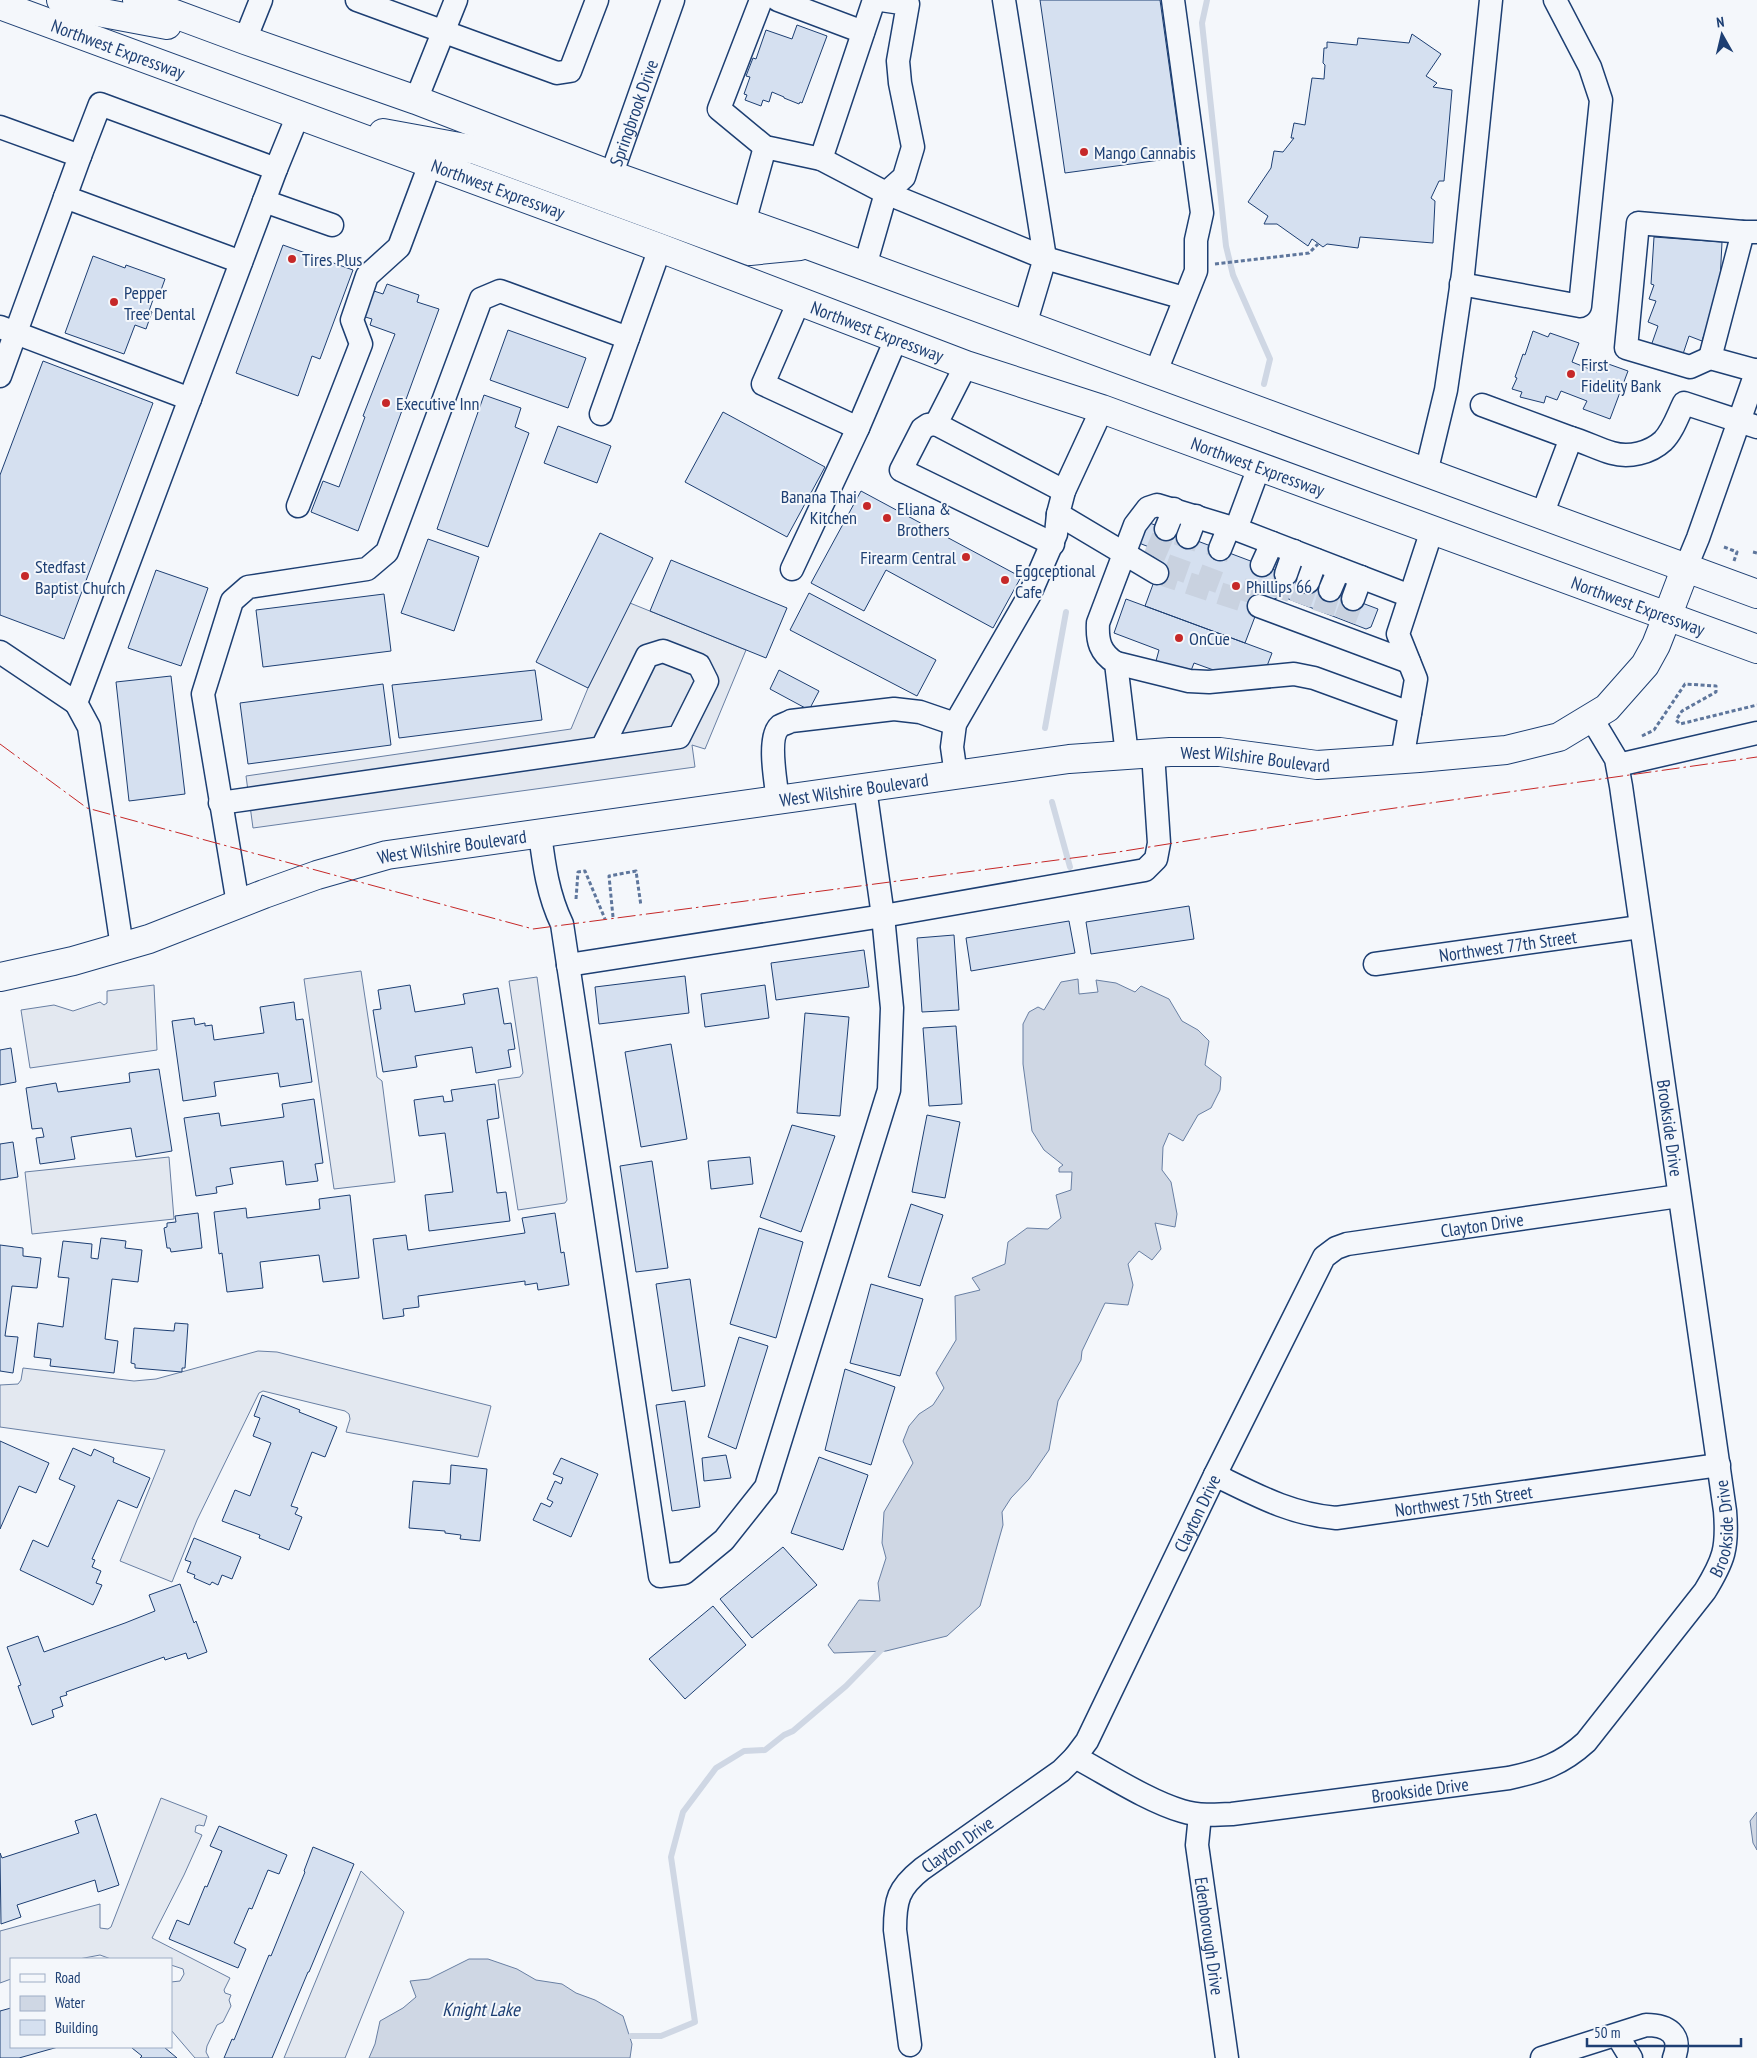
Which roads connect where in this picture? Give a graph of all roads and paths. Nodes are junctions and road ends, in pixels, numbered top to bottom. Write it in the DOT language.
graph roads {
  1 [pos="61,0"];
  2 [pos="137,0"];
  3 [pos="261,0"];
  4 [pos="357,0"];
  5 [pos="456,0"];
  6 [pos="597,0"];
  7 [pos="673,0"];
  8 [pos="762,0"];
  9 [pos="778,0"];
  10 [pos="874,0"];
  11 [pos="881,0"];
  12 [pos="1004,0"];
  13 [pos="1173,0"];
  14 [pos="1491,0"];
  15 [pos="1555,0"];
  16 [pos="914,2"];
  17 [pos="0,5"];
  18 [pos="444,31"];
  19 [pos="863,32"];
  20 [pos="245,40"];
  21 [pos="416,100"];
  22 [pos="306,118"];
  23 [pos="0,127"];
  24 [pos="765,147"];
  25 [pos="435,153"];
  26 [pos="80,156"];
  27 [pos="821,158"];
  28 [pos="276,169"];
  29 [pos="607,186"];
  30 [pos="886,193"];
  31 [pos="65,197"];
  32 [pos="264,201"];
  33 [pos="744,223"];
  34 [pos="594,224"];
  35 [pos="332,225"];
  36 [pos="1750,232"];
  37 [pos="1318,244"];
  38 [pos="808,245"];
  39 [pos="660,248"];
  40 [pos="1045,258"];
  41 [pos="241,262"];
  42 [pos="1213,264"];
  43 [pos="865,266"];
  44 [pos="1461,284"];
  45 [pos="1184,298"];
  46 [pos="798,301"];
  47 [pos="1025,325"];
  48 [pos="8,330"];
  49 [pos="628,338"];
  50 [pos="896,339"];
  51 [pos="1710,358"];
  52 [pos="966,366"];
  53 [pos="1155,374"];
  54 [pos="0,376"];
  55 [pos="1756,376"];
  56 [pos="190,399"];
  57 [pos="1482,405"];
  58 [pos="1102,409"];
  59 [pos="601,414"];
  60 [pos="936,424"];
  61 [pos="1748,425"];
  62 [pos="858,428"];
  63 [pos="1571,438"];
  64 [pos="1259,467"];
  65 [pos="1426,473"];
  66 [pos="1064,491"];
  67 [pos="298,506"];
  68 [pos="1058,514"];
  69 [pos="1542,515"];
  70 [pos="1196,516"];
  71 [pos="1233,528"];
  72 [pos="1432,530"];
  73 [pos="1188,537"];
  74 [pos="1272,543"];
  75 [pos="1052,544"];
  76 [pos="1724,547"];
  77 [pos="1220,550"];
  78 [pos="1294,551"];
  79 [pos="1124,554"];
  80 [pos="1316,560"];
  81 [pos="1733,564"];
  82 [pos="1262,565"];
  83 [pos="1153,567"];
  84 [pos="1686,567"];
  85 [pos="792,569"];
  86 [pos="1339,569"];
  87 [pos="1286,574"];
  88 [pos="1361,577"];
  89 [pos="1308,582"];
  90 [pos="1330,590"];
  91 [pos="1757,594"];
  92 [pos="1410,596"];
  93 [pos="1353,599"];
  94 [pos="1269,605"];
  95 [pos="1667,617"];
  96 [pos="1757,648"];
  97 [pos="0,652"];
  98 [pos="1409,662"];
  99 [pos="1116,663"];
  100 [pos="76,703"];
  101 [pos="1757,705"];
  102 [pos="1410,713"];
  103 [pos="1592,719"];
  104 [pos="955,724"];
  105 [pos="1654,730"];
  106 [pos="1757,733"];
  107 [pos="602,748"];
  108 [pos="1140,754"];
  109 [pos="1402,760"];
  110 [pos="1618,765"];
  111 [pos="956,775"];
  112 [pos="865,788"];
  113 [pos="778,800"];
  114 [pos="220,803"];
  115 [pos="540,834"];
  116 [pos="238,904"];
  117 [pos="576,905"];
  118 [pos="641,906"];
  119 [pos="613,916"];
  120 [pos="883,916"];
  121 [pos="605,919"];
  122 [pos="1640,927"];
  123 [pos="122,947"];
  124 [pos="1375,964"];
  125 [pos="568,965"];
  126 [pos="0,977"];
  127 [pos="1680,1196"];
  128 [pos="1719,1465"];
  129 [pos="1215,1475"];
  130 [pos="1075,1757"];
  131 [pos="1200,1815"];
  132 [pos="1617,2034"];
  133 [pos="910,2045"];
  134 [pos="1227,2058"];
  135 [pos="1542,2058"];
  136 [pos="1631,2058"];
  137 [pos="1674,2058"];
  1 -- 20 [label="main road"];
  2 -- 20 [label="main road"];
  3 -- 20 [label="street"];
  4 -- 18 [label="street"];
  5 -- 18 [label="street"];
  6 -- 18 [label="street"];
  7 -- 29 [label="street, Springbrook Drive"];
  8 -- 24 [label="street"];
  9 -- 19 [label="street"];
  10 -- 19 [label="street"];
  11 -- 16 [label="street"];
  12 -- 40 [label="street"];
  13 -- 45 [label="street"];
  14 -- 44 [label="street"];
  15 -- 44 [label="street"];
  16 -- 30 [label="street"];
  17 -- 22 [label="main road, Northwest Expressway"];
  18 -- 21 [label="street"];
  19 -- 27 [label="street"];
  20 -- 21 [label="main road"];
  21 -- 29 [label="main road"];
  22 -- 25 [label="main road, Northwest Expressway"];
  22 -- 28 [label="street"];
  23 -- 26 [label="street"];
  24 -- 27 [label="street"];
  24 -- 33 [label="street"];
  25 -- 29 [label="main road"];
  25 -- 34 [label="main road, Northwest Expressway"];
  25 -- 67 [label="street"];
  26 -- 28 [label="street"];
  26 -- 31 [label="street"];
  27 -- 30 [label="street"];
  28 -- 32 [label="street"];
  29 -- 33 [label="main road"];
  29 -- 34 [label="street, Springbrook Drive"];
  29 -- 38 [label="main road"];
  30 -- 40 [label="street"];
  30 -- 43 [label="street"];
  31 -- 41 [label="street"];
  31 -- 48 [label="street"];
  32 -- 35 [label="street"];
  32 -- 41 [label="street"];
  33 -- 38 [label="main road"];
  34 -- 39 [label="main road, Northwest Expressway"];
  36 -- 51 [label="street"];
  36 -- 51 [label="street"];
  37 -- 42 [label="path"];
  38 -- 43 [label="main road"];
  39 -- 46 [label="main road, Northwest Expressway"];
  39 -- 49 [label="street"];
  40 -- 45 [label="street"];
  40 -- 47 [label="street"];
  41 -- 56 [label="street"];
  43 -- 47 [label="main road"];
  44 -- 65 [label="street"];
  45 -- 53 [label="street"];
  46 -- 50 [label="main road, Northwest Expressway"];
  46 -- 62 [label="street"];
  47 -- 53 [label="main road"];
  48 -- 54 [label="street"];
  48 -- 56 [label="street"];
  49 -- 59 [label="street"];
  49 -- 114 [label="street"];
  50 -- 52 [label="main road, Northwest Expressway"];
  50 -- 62 [label="street"];
  51 -- 55 [label="street"];
  52 -- 58 [label="main road, Northwest Expressway"];
  52 -- 60 [label="street"];
  53 -- 65 [label="main road"];
  55 -- 61 [label="street"];
  56 -- 100 [label="street"];
  57 -- 63 [label="street"];
  58 -- 64 [label="main road, Northwest Expressway"];
  58 -- 66 [label="street"];
  60 -- 66 [label="street"];
  60 -- 75 [label="street"];
  61 -- 63 [label="street"];
  61 -- 84 [label="street"];
  62 -- 85 [label="street"];
  63 -- 69 [label="street"];
  64 -- 71 [label="street"];
  64 -- 72 [label="main road, Northwest Expressway"];
  65 -- 69 [label="main road"];
  66 -- 68 [label="street"];
  68 -- 75 [label="street"];
  68 -- 79 [label="street"];
  69 -- 84 [label="main road"];
  70 -- 71 [label="street"];
  70 -- 73 [label="street"];
  70 -- 79 [label="street"];
  71 -- 74 [label="street"];
  71 -- 77 [label="street"];
  72 -- 92 [label="street"];
  72 -- 95 [label="main road, Northwest Expressway"];
  74 -- 78 [label="street"];
  74 -- 82 [label="street"];
  75 -- 104 [label="street"];
  76 -- 81 [label="path"];
  78 -- 80 [label="street"];
  78 -- 87 [label="street"];
  79 -- 83 [label="street"];
  79 -- 99 [label="street"];
  80 -- 86 [label="street"];
  80 -- 89 [label="street"];
  84 -- 91 [label="main road"];
  84 -- 95 [label="main road, West Wilshire Boulevard"];
  86 -- 88 [label="street"];
  86 -- 90 [label="street"];
  88 -- 92 [label="street"];
  88 -- 93 [label="street"];
  92 -- 98 [label="street"];
  94 -- 98 [label="street"];
  95 -- 96 [label="main road, Northwest Expressway"];
  95 -- 103 [label="main road, West Wilshire Boulevard"];
  97 -- 100 [label="street"];
  98 -- 102 [label="street"];
  99 -- 102 [label="street"];
  99 -- 108 [label="street"];
  100 -- 123 [label="street"];
  101 -- 105 [label="path"];
  102 -- 109 [label="street"];
  103 -- 109 [label="main road, West Wilshire Boulevard"];
  103 -- 110 [label="street, Brookside Drive"];
  104 -- 111 [label="street"];
  104 -- 113 [label="street"];
  106 -- 110 [label="street"];
  107 -- 107 [label="street"];
  107 -- 114 [label="street"];
  108 -- 109 [label="main road, West Wilshire Boulevard"];
  108 -- 111 [label="main road, West Wilshire Boulevard"];
  108 -- 120 [label="street"];
  110 -- 122 [label="street, Brookside Drive"];
  111 -- 112 [label="main road, West Wilshire Boulevard"];
  112 -- 113 [label="main road, West Wilshire Boulevard"];
  112 -- 120 [label="street"];
  113 -- 115 [label="main road, West Wilshire Boulevard"];
  114 -- 116 [label="street"];
  115 -- 116 [label="main road, West Wilshire Boulevard"];
  115 -- 125 [label="street"];
  116 -- 123 [label="main road, West Wilshire Boulevard"];
  117 -- 121 [label="path"];
  118 -- 119 [label="path"];
  120 -- 125 [label="street"];
  120 -- 125 [label="street"];
  122 -- 124 [label="street, Northwest 77th Street"];
  122 -- 127 [label="street, Brookside Drive"];
  123 -- 126 [label="main road, West Wilshire Boulevard"];
  127 -- 128 [label="street, Brookside Drive"];
  127 -- 129 [label="street, Clayton Drive"];
  128 -- 129 [label="street, Northwest 75th Street"];
  128 -- 131 [label="street, Brookside Drive"];
  129 -- 130 [label="street, Clayton Drive"];
  130 -- 131 [label="street, Brookside Drive"];
  130 -- 133 [label="street, Clayton Drive"];
  131 -- 134 [label="street, Edenborough Drive"];
  132 -- 135 [label="street"];
  132 -- 136 [label="street"];
  132 -- 137 [label="street"];
}
